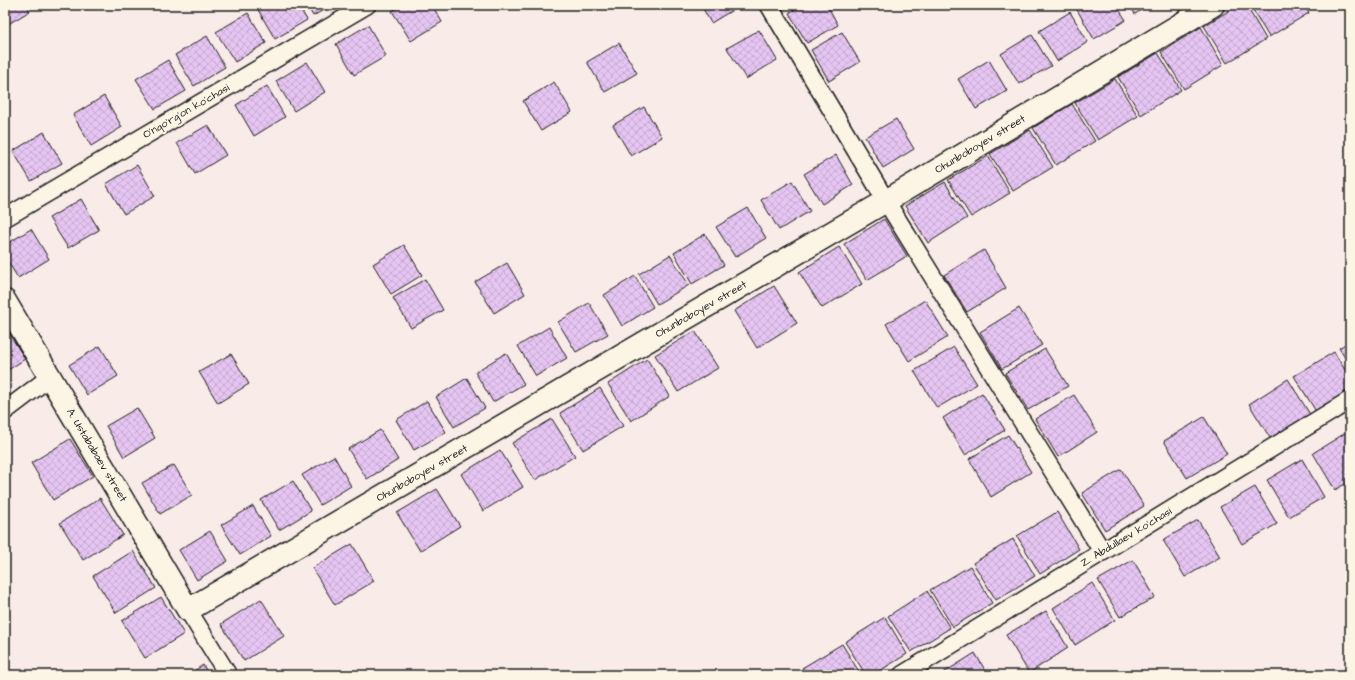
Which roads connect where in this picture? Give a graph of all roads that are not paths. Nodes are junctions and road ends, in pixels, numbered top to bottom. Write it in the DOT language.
graph roads {
  1 [pos="367,5"];
  2 [pos="769,5"];
  3 [pos="1212,5"];
  4 [pos="886,200"];
  5 [pos="5,218"];
  6 [pos="5,301"];
  7 [pos="50,377"];
  8 [pos="1350,400"];
  9 [pos="5,411"];
  10 [pos="1102,551"];
  11 [pos="188,610"];
  12 [pos="228,675"];
  13 [pos="902,675"];
  1 -- 5 [label="street, O'nqo'rg'on ko'chasi"];
  2 -- 4 [label="street"];
  3 -- 4 [label="main road, Ohunboboyev street"];
  4 -- 10 [label="street"];
  4 -- 11 [label="main road, Ohunboboyev street"];
  6 -- 7 [label="main road, A. Ustababaev street"];
  7 -- 9 [label="street"];
  7 -- 11 [label="main road, A. Ustababaev street"];
  8 -- 10 [label="street, Z. Abdullaev ko'chasi"];
  10 -- 13 [label="street, Z. Abdullaev ko'chasi"];
  11 -- 12 [label="street"];
}
